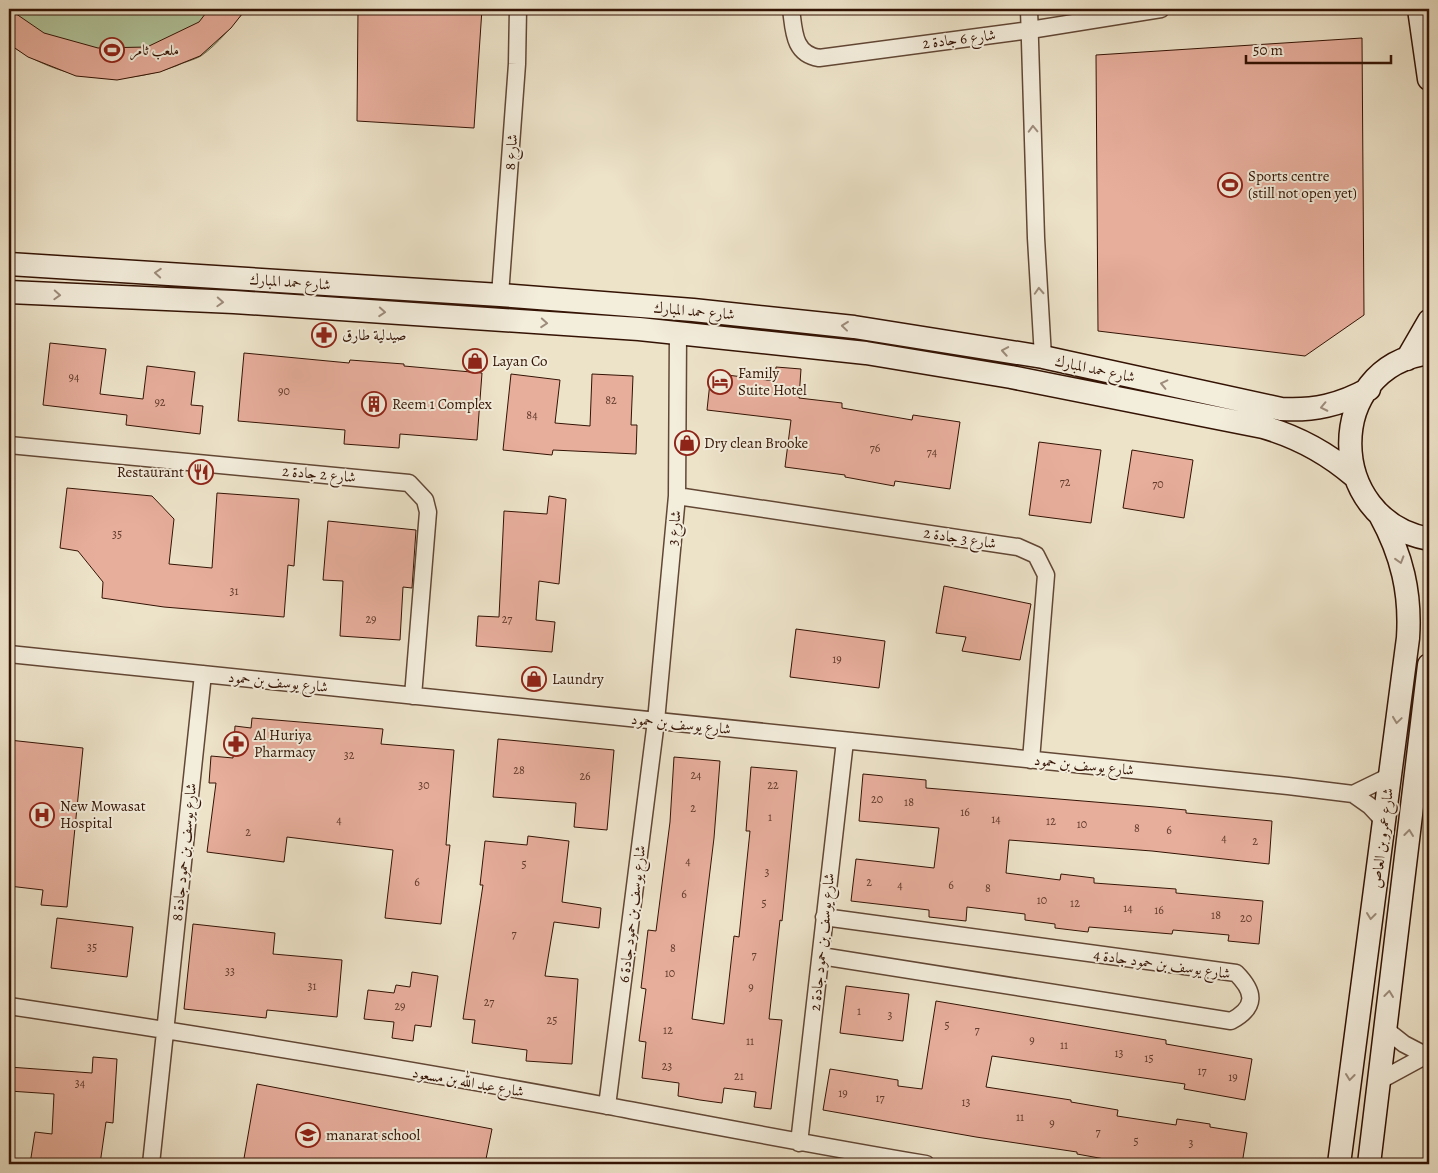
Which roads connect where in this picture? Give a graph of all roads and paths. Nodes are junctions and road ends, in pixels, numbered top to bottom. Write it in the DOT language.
graph roads {
  1 [pos="518,9"];
  2 [pos="791,9"];
  3 [pos="1029,9"];
  4 [pos="1161,9"];
  5 [pos="1419,9"];
  6 [pos="1030,30"];
  7 [pos="1429,79"];
  8 [pos="9,264"];
  9 [pos="9,292"];
  10 [pos="500,295"];
  11 [pos="1429,321"];
  12 [pos="678,333"];
  13 [pos="1429,353"];
  14 [pos="1043,358"];
  15 [pos="1407,359"];
  16 [pos="1369,389"];
  17 [pos="9,445"];
  18 [pos="1354,476"];
  19 [pos="677,496"];
  20 [pos="1380,515"];
  21 [pos="1429,539"];
  22 [pos="9,654"];
  23 [pos="1429,665"];
  24 [pos="203,674"];
  25 [pos="413,696"];
  26 [pos="656,721"];
  27 [pos="845,741"];
  28 [pos="1030,760"];
  29 [pos="1390,776"];
  30 [pos="1354,794"];
  31 [pos="1384,821"];
  32 [pos="824,917"];
  33 [pos="821,956"];
  34 [pos="9,1006"];
  35 [pos="1385,1029"];
  36 [pos="166,1030"];
  37 [pos="1427,1056"];
  38 [pos="1379,1081"];
  39 [pos="607,1106"];
  40 [pos="799,1143"];
  41 [pos="152,1164"];
  42 [pos="926,1164"];
  43 [pos="1339,1164"];
  44 [pos="1368,1164"];
  1 -- 10 [label="street, شارع 8"];
  2 -- 6 [label="street, شارع 6 جادة 2"];
  3 -- 6 [label="street"];
  4 -- 6 [label="street, شارع 6 جادة 2"];
  5 -- 7 [label="main road"];
  14 -- 6 [label="street, one-way"];
  10 -- 8 [label="main road, شارع حمد المبارك, one-way"];
  9 -- 12 [label="main road, شارع حمد المبارك, one-way"];
  14 -- 10 [label="main road, شارع حمد المبارك, one-way"];
  11 -- 15 [label="main road"];
  12 -- 18 [label="main road, شارع حمد المبارك"];
  12 -- 19 [label="street, شارع 3"];
  13 -- 15 [label="main road"];
  16 -- 14 [label="main road, شارع حمد المبارك, one-way"];
  15 -- 16 [label="main road"];
  16 -- 18 [label="main road"];
  17 -- 25 [label="street, شارع 2 جادة 2"];
  18 -- 20 [label="main road"];
  19 -- 26 [label="street, شارع 3"];
  19 -- 28 [label="street, شارع 3 جادة 2"];
  20 -- 21 [label="main road"];
  20 -- 29 [label="main road, شارع عمرو بن العاص, one-way"];
  22 -- 24 [label="street, شارع يوسف بن حمود"];
  35 -- 23 [label="main road, شارع عمرو بن العاص, one-way"];
  24 -- 25 [label="street, شارع يوسف بن حمود"];
  24 -- 36 [label="street, شارع يوسف بن حمود جادة 8"];
  25 -- 26 [label="street, شارع يوسف بن حمود"];
  26 -- 27 [label="street, شارع يوسف بن حمود"];
  26 -- 39 [label="street, شارع يوسف بن حمود جادة 6"];
  27 -- 28 [label="street, شارع يوسف بن حمود"];
  27 -- 32 [label="street, شارع يوسف بن حمود جادة 2"];
  28 -- 30 [label="street, شارع يوسف بن حمود"];
  29 -- 30 [label="street"];
  29 -- 31 [label="main road, شارع عمرو بن العاص"];
  30 -- 31 [label="street"];
  31 -- 43 [label="main road, شارع عمرو بن العاص, one-way"];
  32 -- 33 [label="street, شارع يوسف بن حمود جادة 2"];
  32 -- 33 [label="street, شارع يوسف بن حمود جادة 4"];
  33 -- 40 [label="street, شارع يوسف بن حمود جادة 2"];
  34 -- 36 [label="street, شارع عبد الله بن مسعود"];
  35 -- 37 [label="street"];
  35 -- 38 [label="main road, شارع عمرو بن العاص"];
  36 -- 39 [label="street, شارع عبد الله بن مسعود"];
  36 -- 41 [label="street, شارع يوسف بن حمود جادة 8"];
  37 -- 38 [label="street"];
  38 -- 44 [label="main road, شارع عمرو بن العاص"];
  39 -- 40 [label="street, شارع عبد الله بن مسعود"];
  40 -- 42 [label="street, شارع عبد الله بن مسعود"];
}
